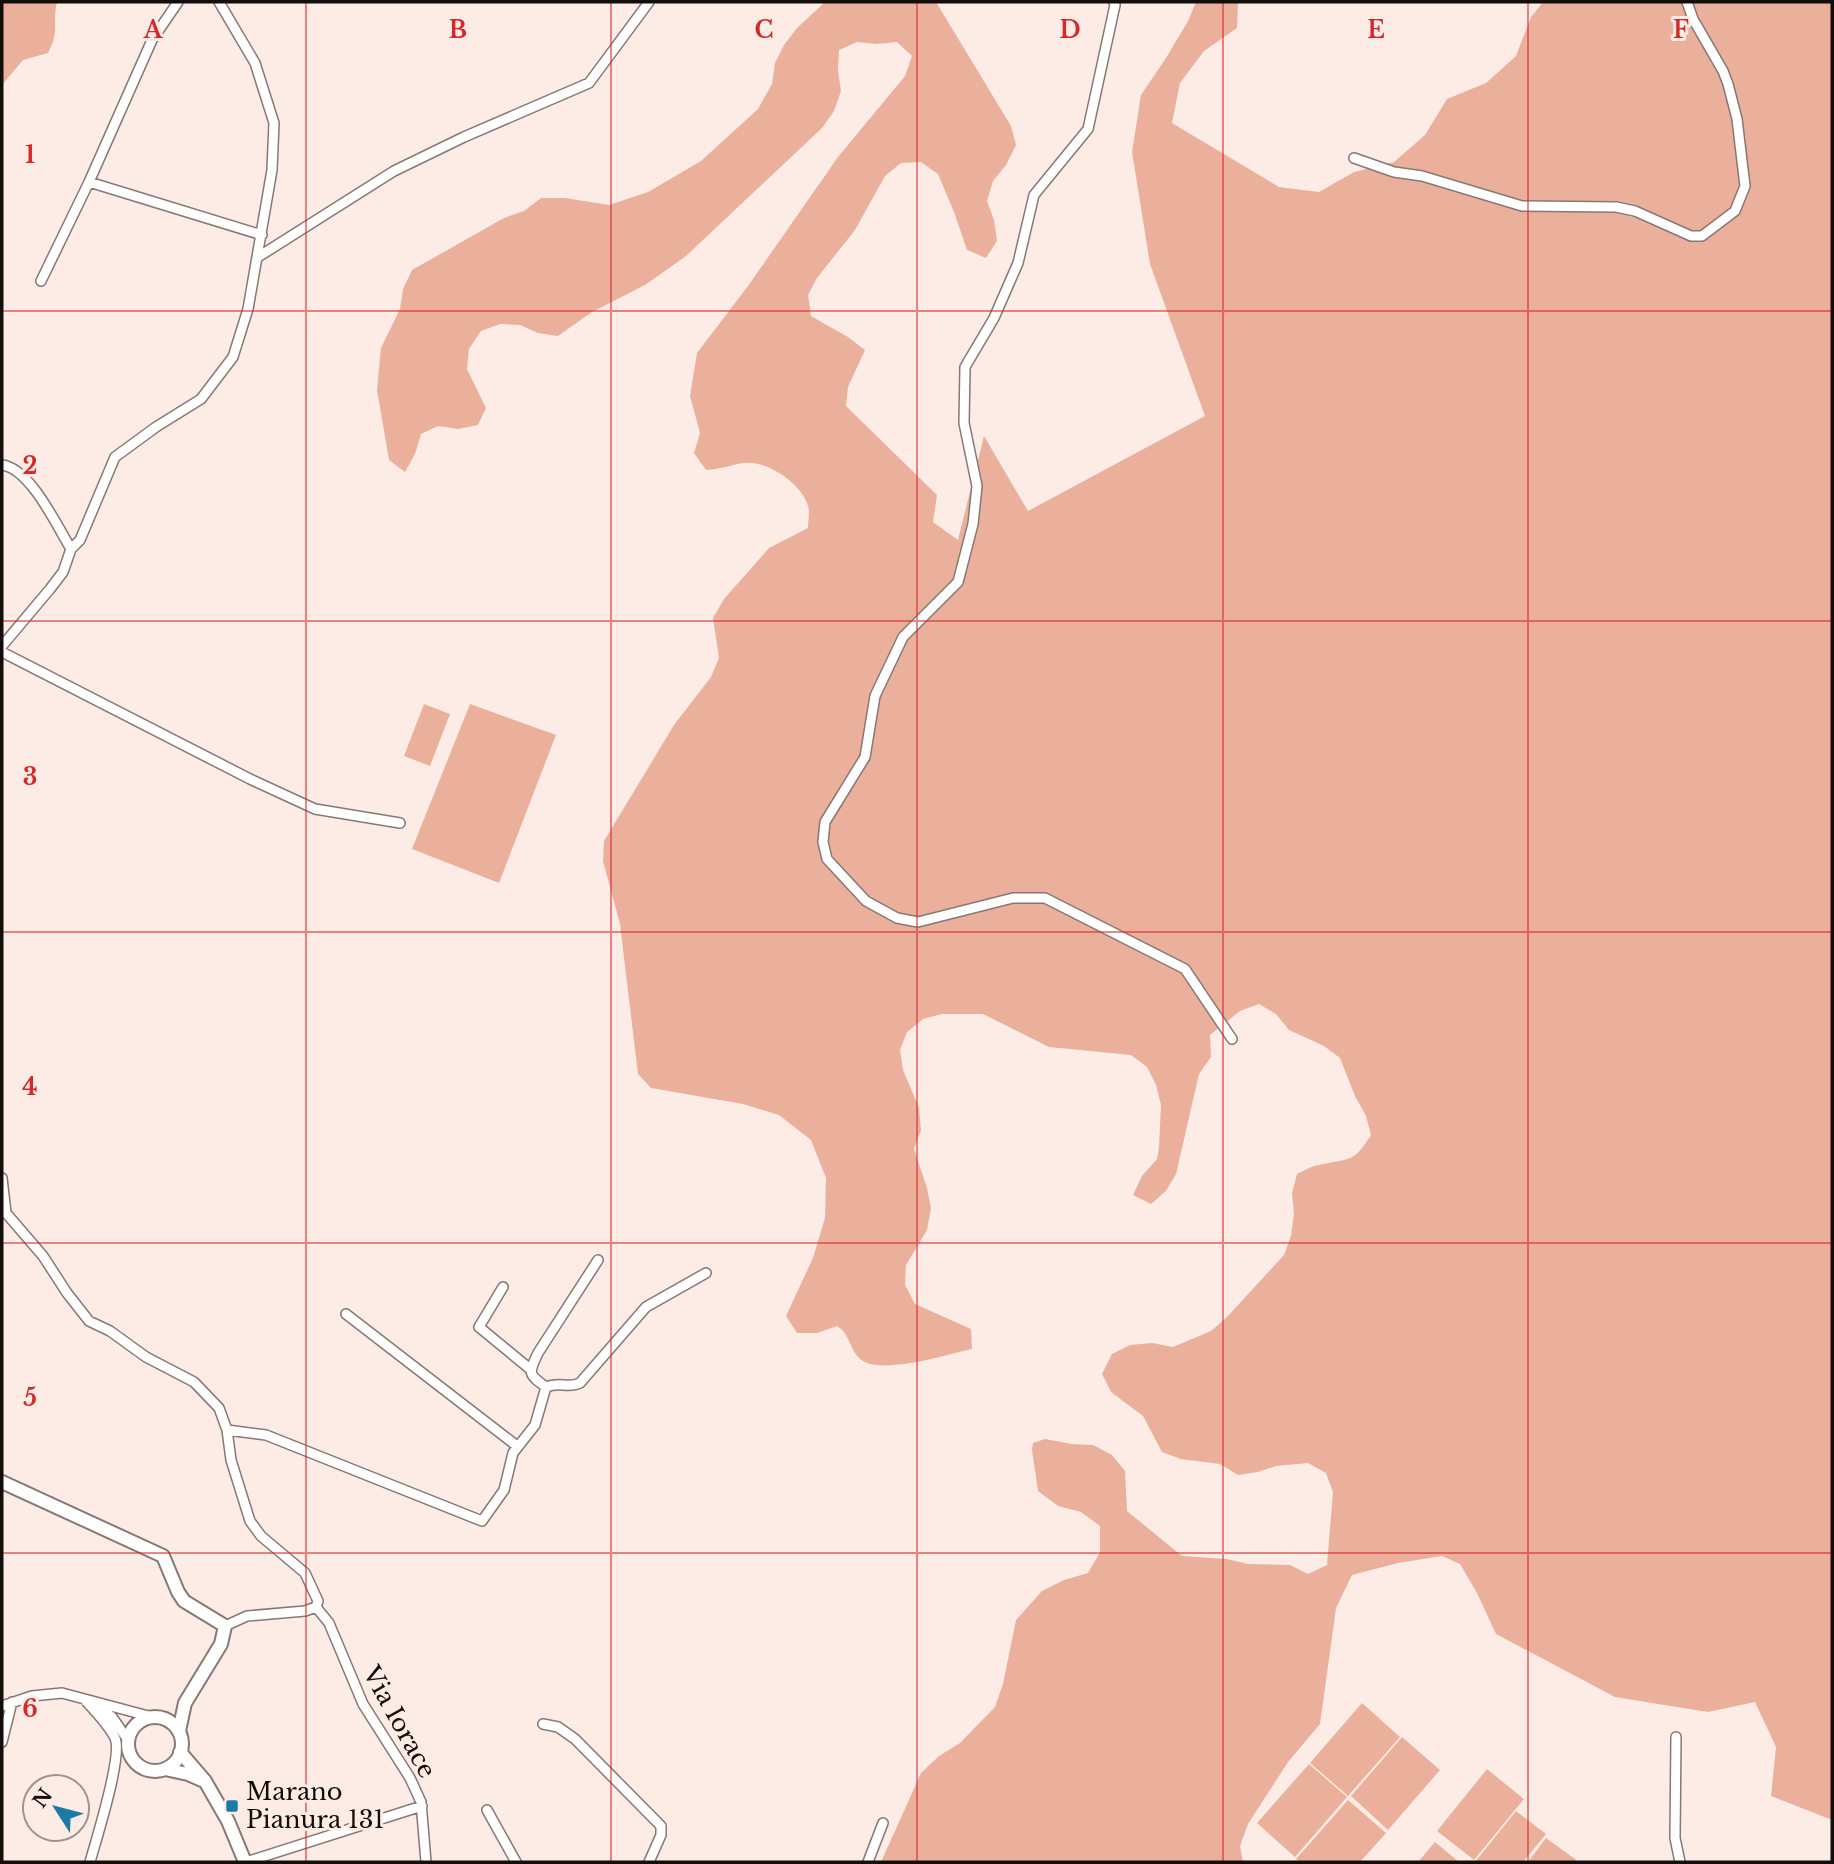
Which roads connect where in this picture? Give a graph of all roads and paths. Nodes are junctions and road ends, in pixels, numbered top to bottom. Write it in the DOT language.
graph roads {
  1 [pos="178,2"];
  2 [pos="219,2"];
  3 [pos="649,2"];
  4 [pos="1114,2"];
  5 [pos="1687,2"];
  6 [pos="1354,158"];
  7 [pos="89,182"];
  8 [pos="262,235"];
  9 [pos="258,257"];
  10 [pos="41,281"];
  11 [pos="2,466"];
  12 [pos="71,549"];
  13 [pos="2,646"];
  14 [pos="2,652"];
  15 [pos="400,823"];
  16 [pos="1232,1039"];
  17 [pos="2,1178"];
  18 [pos="598,1260"];
  19 [pos="706,1273"];
  20 [pos="503,1287"];
  21 [pos="346,1314"];
  22 [pos="530,1369"];
  23 [pos="546,1387"];
  24 [pos="227,1430"];
  25 [pos="517,1446"];
  26 [pos="2,1482"];
  27 [pos="316,1607"];
  28 [pos="225,1626"];
  29 [pos="88,1701"];
  30 [pos="12,1702"];
  31 [pos="185,1703"];
  32 [pos="2,1706"];
  33 [pos="155,1717"];
  34 [pos="543,1724"];
  35 [pos="179,1731"];
  36 [pos="1676,1737"];
  37 [pos="128,1740"];
  38 [pos="2,1742"];
  39 [pos="180,1752"];
  40 [pos="165,1769"];
  41 [pos="205,1781"];
  42 [pos="422,1806"];
  43 [pos="487,1810"];
  44 [pos="883,1823"];
  45 [pos="90,1862"];
  46 [pos="245,1862"];
  47 [pos="426,1862"];
  48 [pos="516,1862"];
  49 [pos="649,1862"];
  50 [pos="868,1862"];
  51 [pos="1680,1862"];
  1 -- 7 [label="street"];
  2 -- 8 [label="street"];
  3 -- 9 [label="street"];
  4 -- 16 [label="street"];
  5 -- 6 [label="street"];
  7 -- 8 [label="street"];
  7 -- 10 [label="street"];
  8 -- 9 [label="street"];
  9 -- 12 [label="street"];
  11 -- 12 [label="street"];
  12 -- 13 [label="street"];
  14 -- 15 [label="street"];
  17 -- 24 [label="street, Via Iorace"];
  18 -- 22 [label="street"];
  19 -- 23 [label="street"];
  20 -- 22 [label="street"];
  21 -- 25 [label="street"];
  22 -- 23 [label="street"];
  23 -- 25 [label="street"];
  24 -- 25 [label="street"];
  24 -- 27 [label="street, Via Iorace"];
  26 -- 28 [label="street"];
  27 -- 28 [label="street"];
  27 -- 42 [label="street, Via Iorace"];
  28 -- 31 [label="street"];
  29 -- 30 [label="street"];
  29 -- 33 [label="street"];
  29 -- 37 [label="street"];
  29 -- 45 [label="street"];
  30 -- 32 [label="street"];
  30 -- 38 [label="street"];
  31 -- 33 [label="street"];
  31 -- 35 [label="street"];
  33 -- 35 [label="street"];
  33 -- 37 [label="street"];
  34 -- 49 [label="street"];
  35 -- 39 [label="street"];
  36 -- 51 [label="street"];
  37 -- 40 [label="street"];
  39 -- 40 [label="street"];
  39 -- 41 [label="street"];
  40 -- 41 [label="street"];
  41 -- 46 [label="street"];
  42 -- 46 [label="street"];
  42 -- 47 [label="street, Via Iorace"];
  43 -- 48 [label="street"];
  44 -- 50 [label="street"];
}
